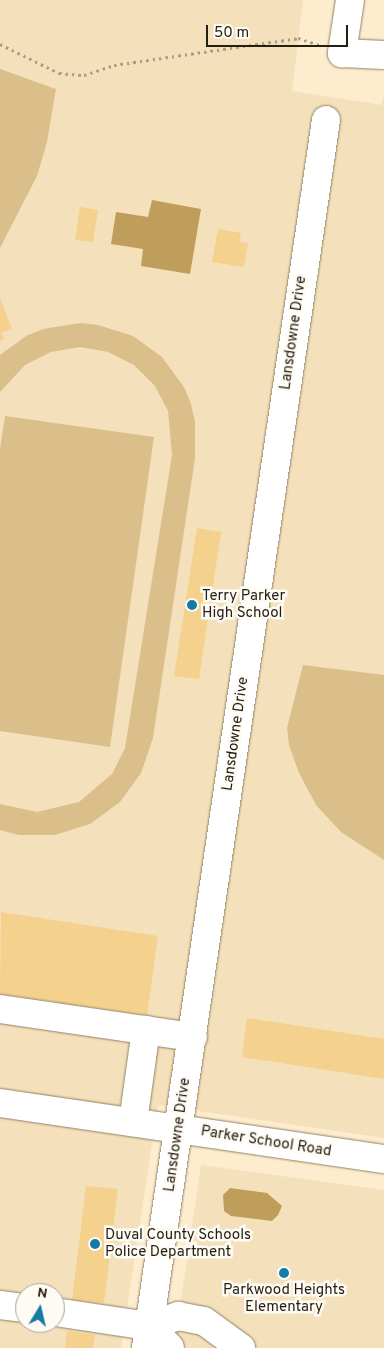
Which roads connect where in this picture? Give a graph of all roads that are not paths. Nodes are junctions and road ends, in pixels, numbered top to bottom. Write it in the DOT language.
graph roads {
  1 [pos="350,0"];
  2 [pos="384,55"];
  3 [pos="326,120"];
  4 [pos="0,1009"];
  5 [pos="146,1030"];
  6 [pos="193,1036"];
  7 [pos="0,1102"];
  8 [pos="133,1122"];
  9 [pos="180,1128"];
  10 [pos="384,1159"];
  11 [pos="0,1305"];
  12 [pos="15,1307"];
  13 [pos="65,1315"];
  14 [pos="148,1337"];
  15 [pos="170,1348"];
  16 [pos="241,1348"];
  1 -- 2 [label="street"];
  3 -- 6 [label="street, Lansdowne Drive"];
  4 -- 5 [label="street"];
  5 -- 6 [label="street"];
  5 -- 8 [label="street"];
  6 -- 9 [label="street, Lansdowne Drive"];
  7 -- 8 [label="street, Parker School Road"];
  8 -- 9 [label="street, Parker School Road"];
  9 -- 10 [label="street, Parker School Road"];
  9 -- 14 [label="street, Lansdowne Drive"];
  11 -- 12 [label="street"];
  13 -- 14 [label="street"];
  14 -- 15 [label="street"];
  14 -- 16 [label="street"];
}
